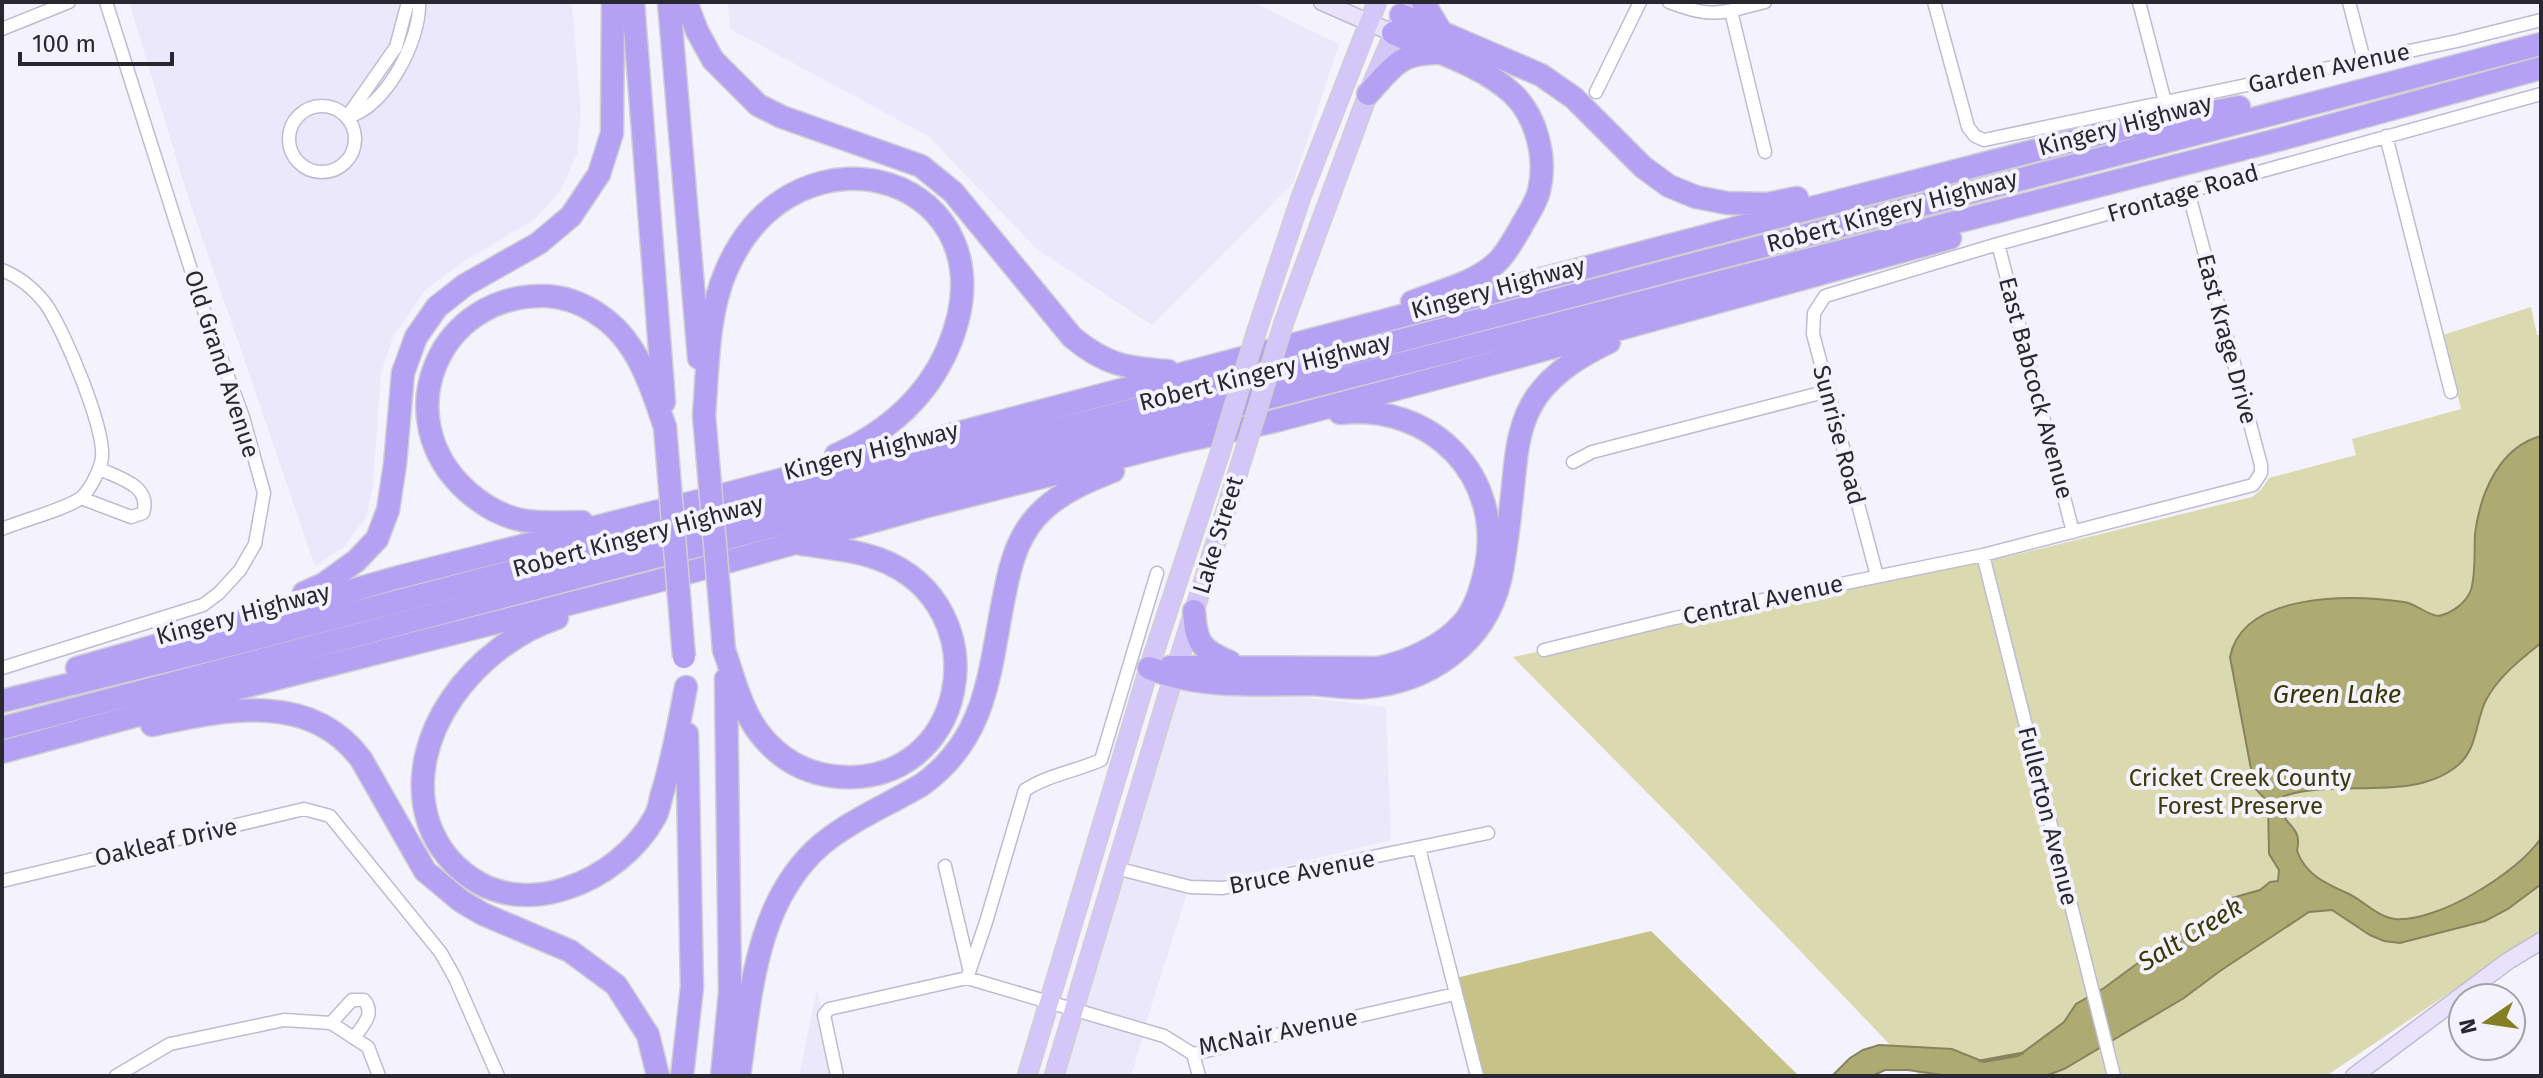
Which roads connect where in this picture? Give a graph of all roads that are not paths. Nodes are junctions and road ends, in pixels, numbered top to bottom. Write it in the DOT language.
graph roads {
  1 [pos="69,2"];
  2 [pos="106,2"];
  3 [pos="408,2"];
  4 [pos="419,2"];
  5 [pos="613,2"];
  6 [pos="633,2"];
  7 [pos="669,2"];
  8 [pos="686,2"];
  9 [pos="1322,2"];
  10 [pos="1423,2"];
  11 [pos="1640,2"];
  12 [pos="1669,2"];
  13 [pos="1765,2"];
  14 [pos="1934,2"];
  15 [pos="2139,2"];
  16 [pos="2349,2"];
  17 [pos="1375,3"];
  18 [pos="1731,11"];
  19 [pos="1400,17"];
  20 [pos="2541,20"];
  21 [pos="1369,23"];
  22 [pos="2,29"];
  23 [pos="1440,30"];
  24 [pos="2541,44"];
  25 [pos="1438,53"];
  26 [pos="2364,60"];
  27 [pos="2464,64"];
  28 [pos="2541,68"];
  29 [pos="1596,92"];
  30 [pos="1368,94"];
  31 [pos="2541,94"];
  32 [pos="2165,102"];
  33 [pos="347,117"];
  34 [pos="2386,136"];
  35 [pos="2285,138"];
  36 [pos="1765,152"];
  37 [pos="1975,166"];
  38 [pos="2188,191"];
  39 [pos="1998,244"];
  40 [pos="2,270"];
  41 [pos="1840,270"];
  42 [pos="1825,296"];
  43 [pos="1306,342"];
  44 [pos="1190,372"];
  45 [pos="1828,391"];
  46 [pos="2451,392"];
  47 [pos="704,415"];
  48 [pos="1275,421"];
  49 [pos="665,427"];
  50 [pos="1179,442"];
  51 [pos="1573,462"];
  52 [pos="100,469"];
  53 [pos="2253,485"];
  54 [pos="734,492"];
  55 [pos="81,498"];
  56 [pos="620,521"];
  57 [pos="2,529"];
  58 [pos="2073,532"];
  59 [pos="792,543"];
  60 [pos="1983,555"];
  61 [pos="1157,573"];
  62 [pos="1877,576"];
  63 [pos="654,582"];
  64 [pos="1194,611"];
  65 [pos="724,650"];
  66 [pos="1544,650"];
  67 [pos="104,660"];
  68 [pos="1239,666"];
  69 [pos="2,668"];
  70 [pos="1149,668"];
  71 [pos="1175,672"];
  72 [pos="686,687"];
  73 [pos="2,689"];
  74 [pos="2,701"];
  75 [pos="2,728"];
  76 [pos="2,754"];
  77 [pos="1488,833"];
  78 [pos="1419,848"];
  79 [pos="945,866"];
  80 [pos="1116,868"];
  81 [pos="2,881"];
  82 [pos="2541,941"];
  83 [pos="968,974"];
  84 [pos="1455,994"];
  85 [pos="1050,1002"];
  86 [pos="1075,1010"];
  87 [pos="331,1023"];
  88 [pos="354,1038"];
  89 [pos="1193,1054"];
  90 [pos="2113,1073"];
  91 [pos="116,1076"];
  92 [pos="379,1076"];
  93 [pos="498,1076"];
  94 [pos="658,1076"];
  95 [pos="682,1076"];
  96 [pos="722,1076"];
  97 [pos="739,1076"];
  98 [pos="837,1076"];
  99 [pos="1027,1076"];
  100 [pos="1054,1076"];
  101 [pos="1199,1076"];
  102 [pos="1477,1076"];
  103 [pos="2354,1076"];
  1 -- 22 [label="street"];
  2 -- 69 [label="street, Old Grand Avenue"];
  3 -- 33 [label="street"];
  4 -- 33 [label="street"];
  5 -- 67 [label="highway"];
  6 -- 49 [label="highway"];
  7 -- 47 [label="highway"];
  8 -- 44 [label="highway"];
  9 -- 21 [label="main road"];
  10 -- 23 [label="highway"];
  11 -- 29 [label="street"];
  12 -- 18 [label="street"];
  13 -- 18 [label="street"];
  14 -- 32 [label="street, Garden Avenue"];
  15 -- 32 [label="street"];
  16 -- 26 [label="street"];
  17 -- 19 [label="main road"];
  17 -- 21 [label="main road, Lake Street"];
  18 -- 36 [label="street"];
  19 -- 21 [label="main road"];
  19 -- 23 [label="highway"];
  19 -- 25 [label="highway"];
  19 -- 30 [label="main road, Lake Street"];
  20 -- 26 [label="street, Garden Avenue"];
  21 -- 70 [label="main road, Lake Street, bridge"];
  23 -- 37 [label="highway"];
  24 -- 27 [label="highway, Kingery Highway"];
  25 -- 30 [label="highway"];
  25 -- 43 [label="highway"];
  26 -- 32 [label="street, Garden Avenue"];
  27 -- 37 [label="highway"];
  27 -- 74 [label="highway, Kingery Highway"];
  28 -- 35 [label="highway, Robert Kingery Highway"];
  30 -- 64 [label="main road, Lake Street, bridge"];
  31 -- 34 [label="street, Frontage Road"];
  33 -- 33 [label="street"];
  34 -- 38 [label="street, Frontage Road"];
  34 -- 46 [label="street"];
  35 -- 41 [label="highway"];
  35 -- 75 [label="highway, Robert Kingery Highway"];
  37 -- 43 [label="highway"];
  38 -- 39 [label="street, Frontage Road"];
  38 -- 53 [label="street, East Krage Drive"];
  39 -- 42 [label="street, Frontage Road"];
  39 -- 58 [label="street, East Babcock Avenue"];
  40 -- 52 [label="street"];
  41 -- 48 [label="highway"];
  41 -- 71 [label="highway"];
  42 -- 45 [label="street, Sunrise Road"];
  43 -- 44 [label="highway"];
  44 -- 54 [label="highway"];
  45 -- 51 [label="street"];
  45 -- 62 [label="street, Sunrise Road"];
  47 -- 54 [label="highway"];
  47 -- 65 [label="highway, bridge"];
  48 -- 50 [label="highway"];
  48 -- 68 [label="highway"];
  49 -- 56 [label="highway"];
  49 -- 72 [label="highway, bridge"];
  50 -- 59 [label="highway"];
  50 -- 97 [label="highway"];
  52 -- 55 [label="street"];
  52 -- 55 [label="street"];
  53 -- 58 [label="street, Central Avenue"];
  54 -- 56 [label="highway"];
  55 -- 57 [label="street"];
  56 -- 67 [label="highway"];
  58 -- 60 [label="street, Central Avenue"];
  59 -- 63 [label="highway"];
  59 -- 65 [label="highway"];
  60 -- 62 [label="street, Central Avenue"];
  60 -- 90 [label="street, Fullerton Avenue"];
  61 -- 83 [label="street"];
  62 -- 66 [label="street, Central Avenue"];
  63 -- 72 [label="highway"];
  63 -- 76 [label="highway"];
  64 -- 68 [label="highway"];
  64 -- 71 [label="main road, Lake Street"];
  65 -- 96 [label="highway"];
  67 -- 73 [label="highway"];
  68 -- 71 [label="highway"];
  70 -- 71 [label="highway"];
  70 -- 85 [label="main road, Lake Street"];
  71 -- 80 [label="main road, Lake Street"];
  72 -- 95 [label="highway"];
  76 -- 94 [label="highway"];
  77 -- 78 [label="street, Bruce Avenue"];
  78 -- 80 [label="street, Bruce Avenue"];
  78 -- 84 [label="street"];
  79 -- 83 [label="street"];
  80 -- 86 [label="main road, Lake Street"];
  81 -- 93 [label="street, Oakleaf Drive"];
  82 -- 103 [label="main road"];
  83 -- 85 [label="street, McNair Avenue"];
  83 -- 98 [label="street"];
  84 -- 89 [label="street, McNair Avenue"];
  84 -- 102 [label="street"];
  85 -- 86 [label="street, McNair Avenue"];
  85 -- 99 [label="main road, Lake Street"];
  86 -- 89 [label="street, McNair Avenue"];
  86 -- 100 [label="main road, Lake Street"];
  87 -- 88 [label="street"];
  87 -- 88 [label="street"];
  87 -- 91 [label="street"];
  88 -- 92 [label="street"];
  89 -- 101 [label="street"];
}
